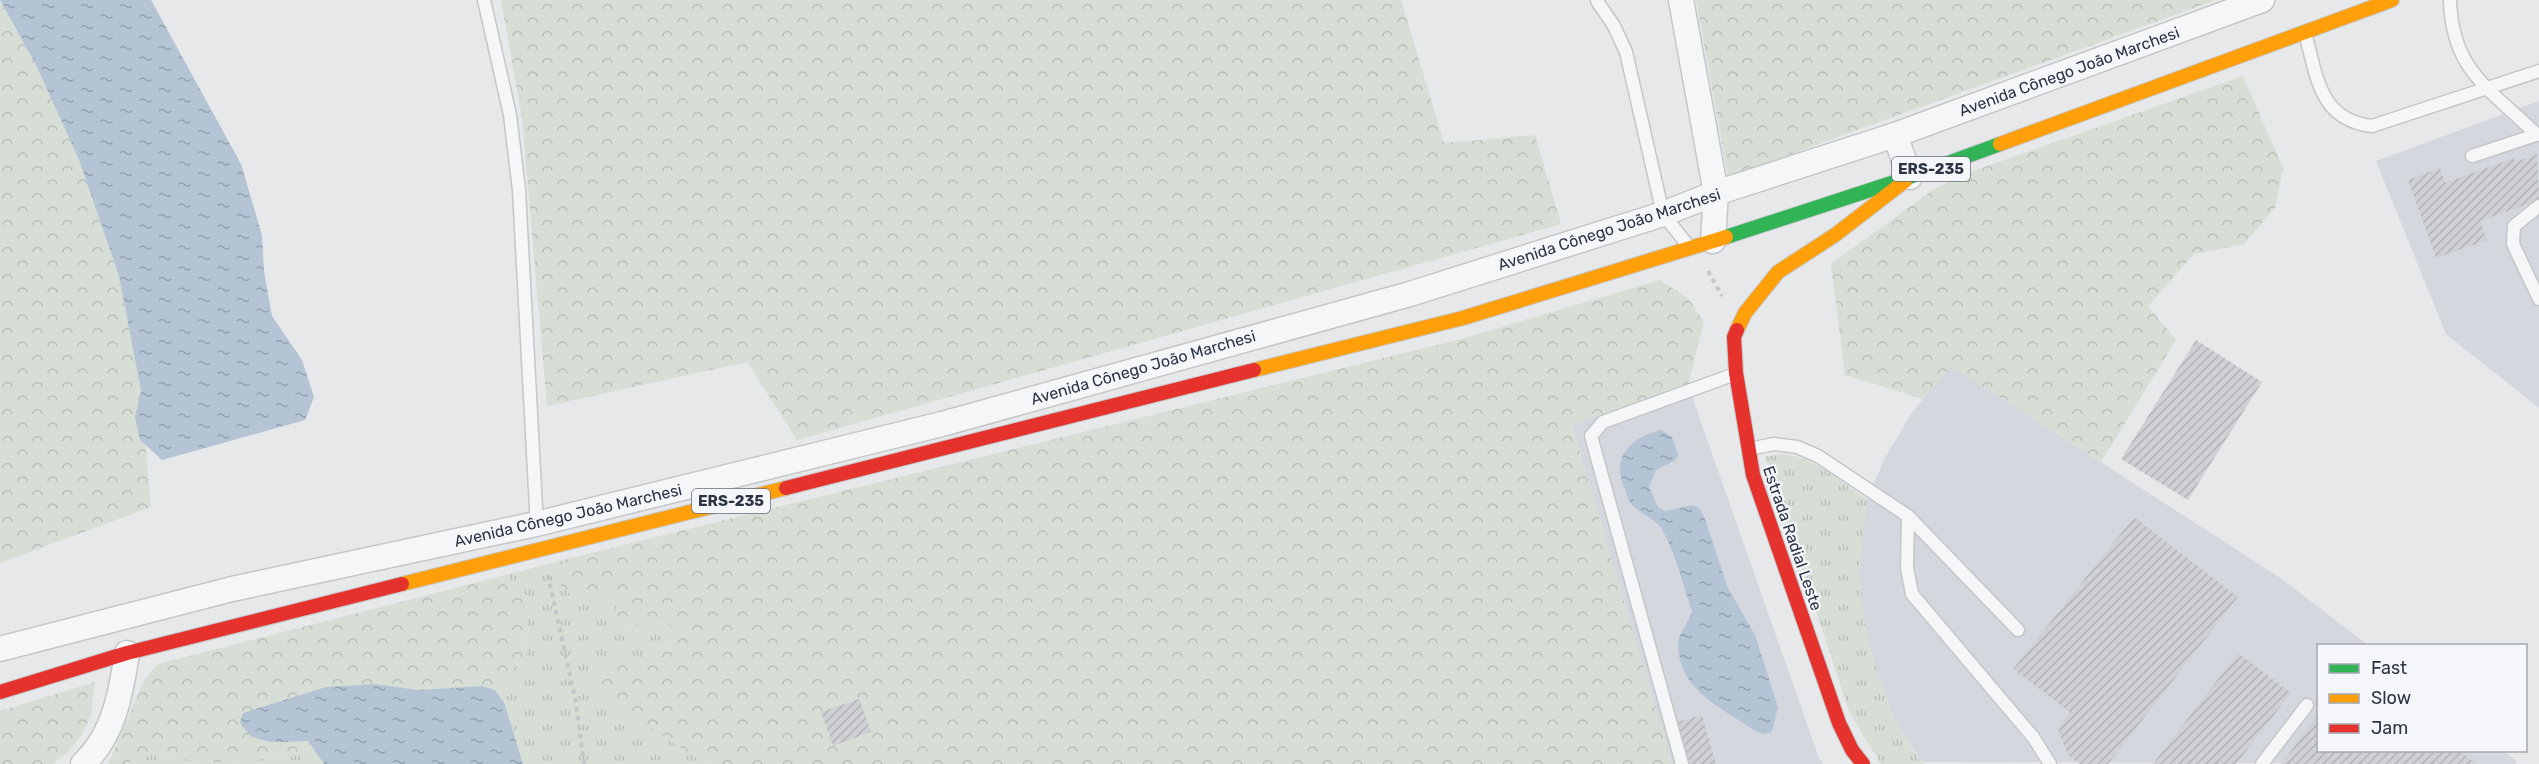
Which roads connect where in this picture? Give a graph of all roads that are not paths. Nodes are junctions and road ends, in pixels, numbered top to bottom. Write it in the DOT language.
graph roads {
  1 [pos="484,0"];
  2 [pos="1597,0"];
  3 [pos="1681,0"];
  4 [pos="2262,0"];
  5 [pos="2392,0"];
  6 [pos="2450,0"];
  7 [pos="2304,31"];
  8 [pos="2539,71"];
  9 [pos="2487,88"];
  10 [pos="1895,135"];
  11 [pos="2538,135"];
  12 [pos="2472,156"];
  13 [pos="1910,177"];
  14 [pos="1716,193"];
  15 [pos="2539,206"];
  16 [pos="1663,214"];
  17 [pos="1713,241"];
  18 [pos="1690,249"];
  19 [pos="2539,298"];
  20 [pos="1736,374"];
  21 [pos="1749,449"];
  22 [pos="1908,516"];
  23 [pos="536,524"];
  24 [pos="542,548"];
  25 [pos="2018,630"];
  26 [pos="0,649"];
  27 [pos="127,653"];
  28 [pos="0,692"];
  29 [pos="2307,705"];
  30 [pos="83,764"];
  31 [pos="1682,764"];
  32 [pos="1863,764"];
  33 [pos="2050,764"];
  34 [pos="2262,764"];
  1 -- 23 [label="lane"];
  2 -- 16 [label="lane"];
  3 -- 14 [label="street"];
  4 -- 10 [label="street, Avenida Cônego João Marchesi"];
  5 -- 7 [label="main road, ERS-235"];
  6 -- 9 [label="lane"];
  7 -- 9 [label="lane"];
  7 -- 13 [label="main road, ERS-235"];
  8 -- 9 [label="lane"];
  9 -- 11 [label="lane"];
  10 -- 13 [label="street"];
  10 -- 14 [label="street, Avenida Cônego João Marchesi"];
  11 -- 12 [label="lane"];
  13 -- 17 [label="main road, ERS-235"];
  13 -- 20 [label="main road, Estrada Radial Leste"];
  14 -- 16 [label="street, Avenida Cônego João Marchesi"];
  14 -- 17 [label="street"];
  15 -- 19 [label="lane"];
  16 -- 18 [label="lane"];
  16 -- 23 [label="street, Avenida Cônego João Marchesi"];
  17 -- 18 [label="main road, ERS-235"];
  18 -- 24 [label="main road, ERS-235"];
  20 -- 21 [label="main road, Estrada Radial Leste"];
  20 -- 31 [label="lane"];
  21 -- 22 [label="lane"];
  21 -- 32 [label="main road, Estrada Radial Leste"];
  22 -- 25 [label="lane"];
  22 -- 33 [label="lane"];
  23 -- 24 [label="lane"];
  23 -- 26 [label="street, Avenida Cônego João Marchesi"];
  24 -- 27 [label="main road, ERS-235"];
  27 -- 28 [label="main road, ERS-235"];
  27 -- 30 [label="street"];
  29 -- 34 [label="lane"];
}
